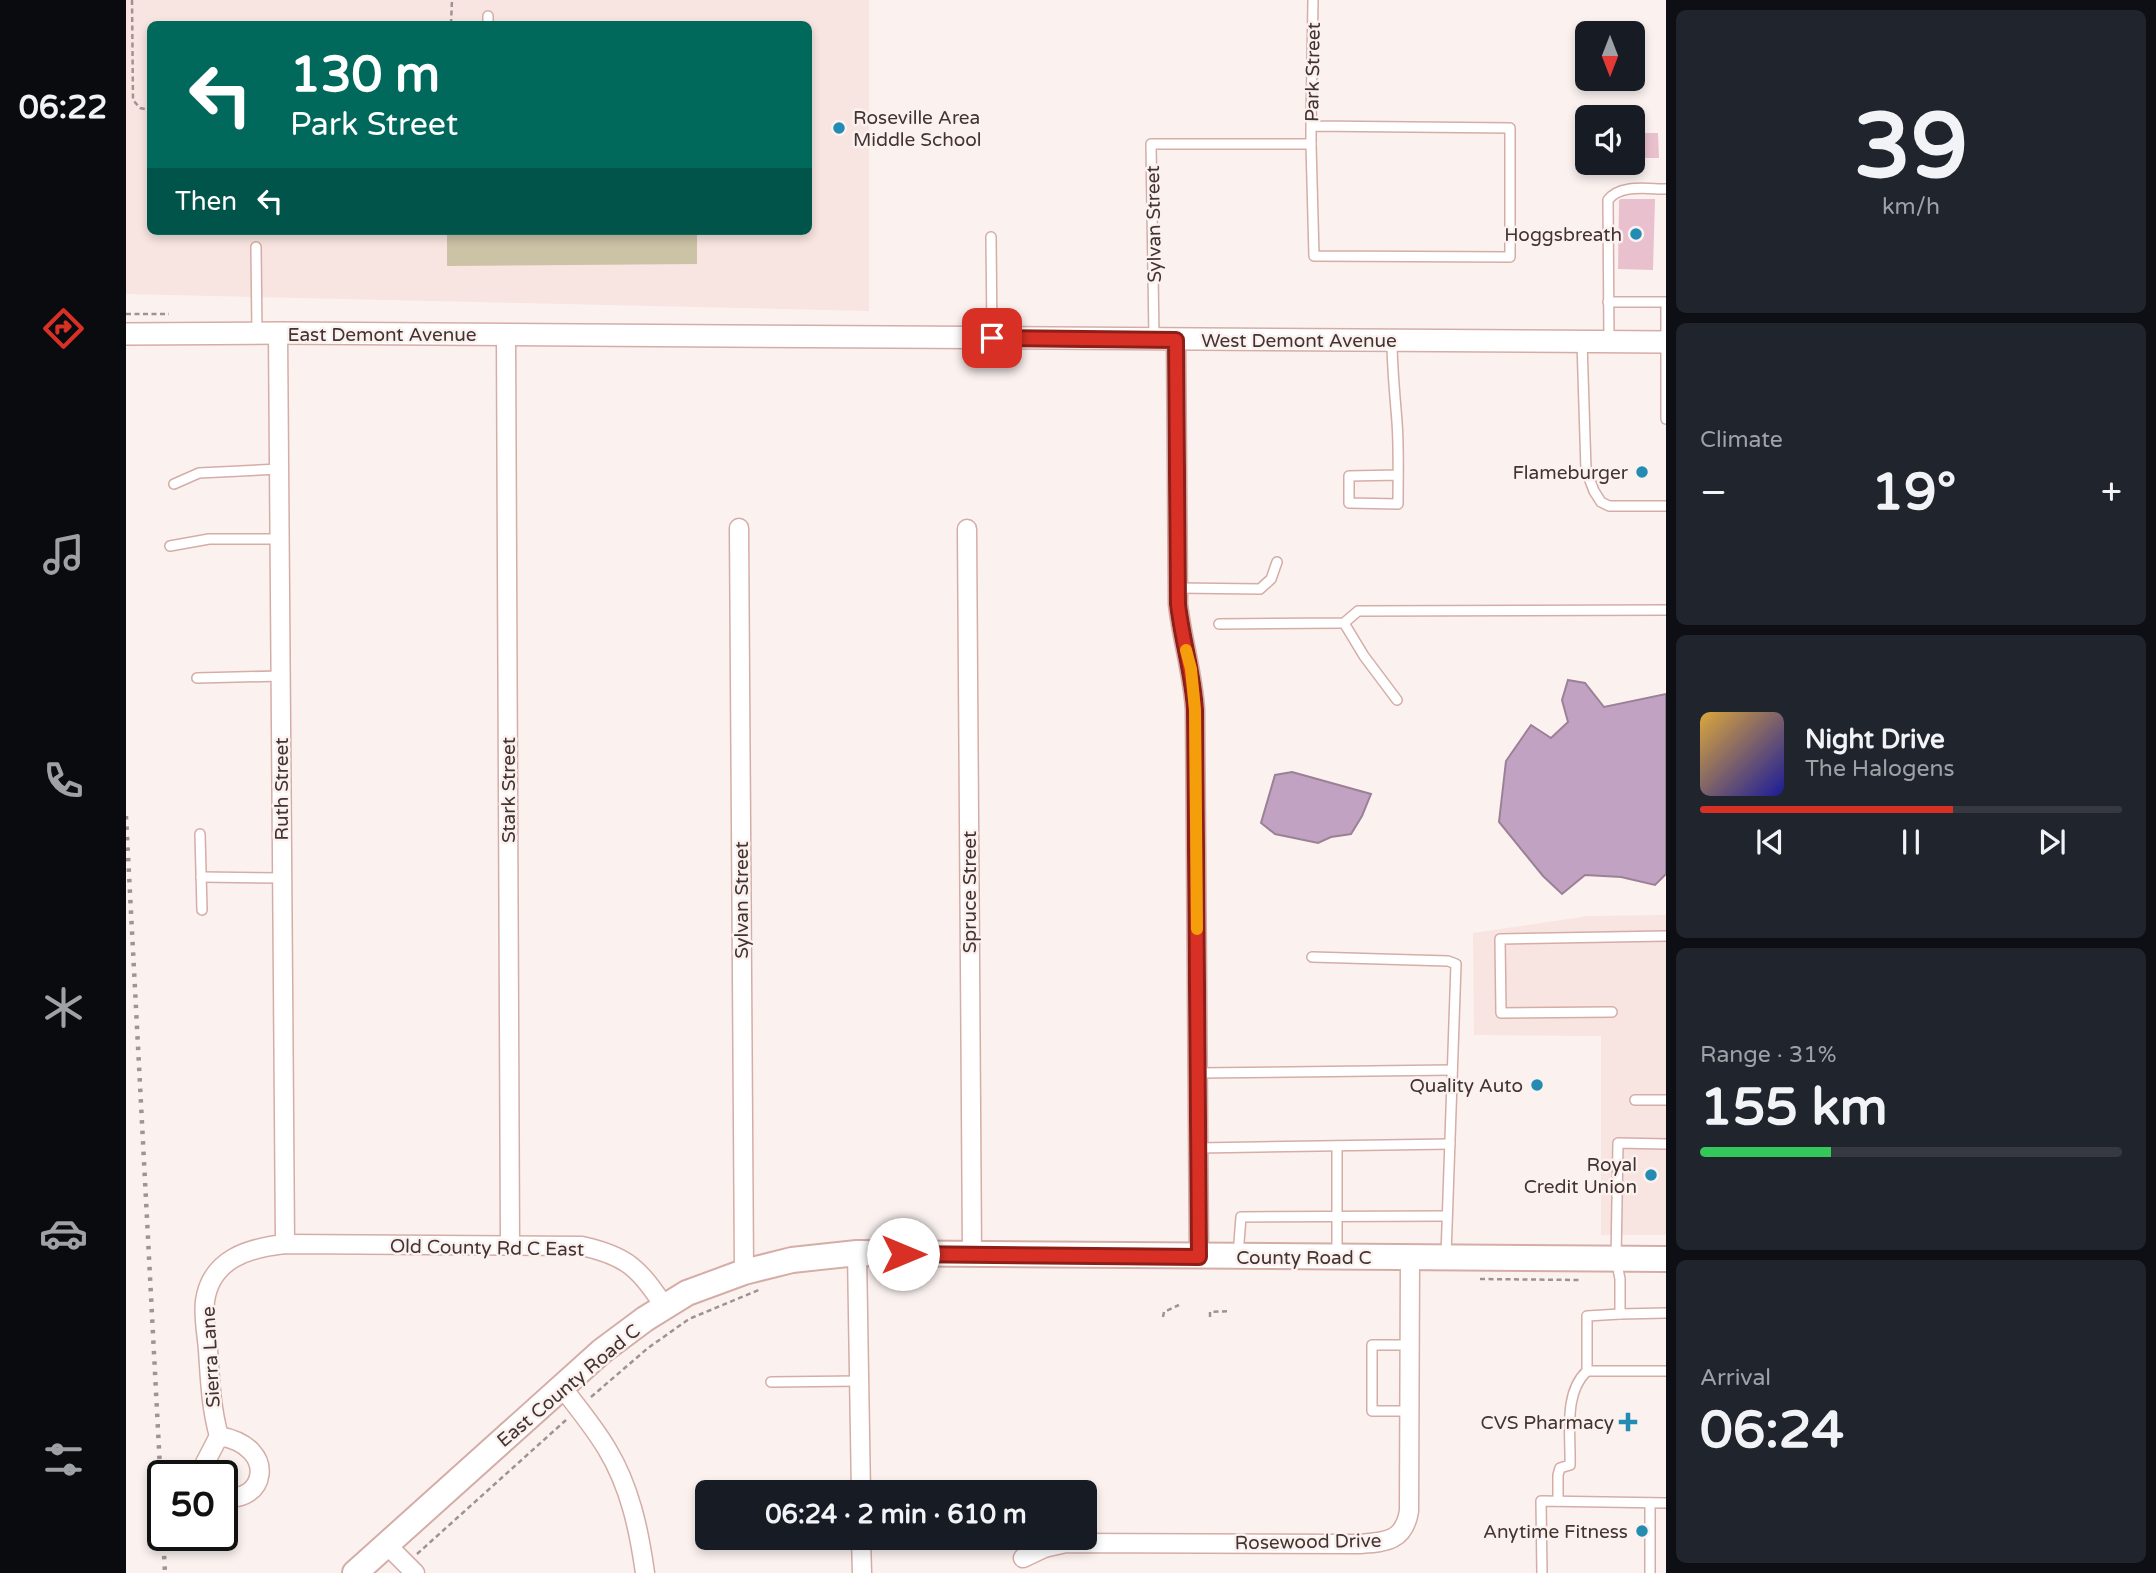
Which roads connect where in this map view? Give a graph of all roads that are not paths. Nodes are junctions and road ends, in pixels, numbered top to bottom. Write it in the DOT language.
graph roads {
  1 [pos="1313,0"];
  2 [pos="1311,126"];
  3 [pos="1311,144"];
  4 [pos="1666,190"];
  5 [pos="991,237"];
  6 [pos="256,247"];
  7 [pos="1608,302"];
  8 [pos="1666,302"];
  9 [pos="1666,308"];
  10 [pos="268,333"];
  11 [pos="126,334"];
  12 [pos="506,335"];
  13 [pos="639,335"];
  14 [pos="992,338"];
  15 [pos="1154,339"];
  16 [pos="1176,340"];
  17 [pos="1392,341"];
  18 [pos="1581,342"];
  19 [pos="1609,342"];
  20 [pos="1665,342"];
  21 [pos="1666,419"];
  22 [pos="279,469"];
  23 [pos="1398,475"];
  24 [pos="174,484"];
  25 [pos="1666,506"];
  26 [pos="739,528"];
  27 [pos="967,529"];
  28 [pos="279,539"];
  29 [pos="170,546"];
  30 [pos="1277,562"];
  31 [pos="1178,588"];
  32 [pos="1666,610"];
  33 [pos="1344,623"];
  34 [pos="1219,624"];
  35 [pos="280,676"];
  36 [pos="197,678"];
  37 [pos="1397,700"];
  38 [pos="200,834"];
  39 [pos="201,877"];
  40 [pos="281,877"];
  41 [pos="202,910"];
  42 [pos="1666,936"];
  43 [pos="1312,957"];
  44 [pos="1612,1012"];
  45 [pos="1452,1070"];
  46 [pos="1198,1073"];
  47 [pos="1635,1100"];
  48 [pos="1666,1100"];
  49 [pos="1450,1144"];
  50 [pos="1666,1144"];
  51 [pos="1337,1146"];
  52 [pos="1199,1148"];
  53 [pos="1447,1216"];
  54 [pos="1337,1217"];
  55 [pos="285,1244"];
  56 [pos="510,1245"];
  57 [pos="857,1254"];
  58 [pos="972,1254"];
  59 [pos="1199,1257"];
  60 [pos="1238,1257"];
  61 [pos="1337,1258"];
  62 [pos="1410,1258"];
  63 [pos="1446,1258"];
  64 [pos="1616,1259"];
  65 [pos="1666,1259"];
  66 [pos="744,1272"];
  67 [pos="665,1307"];
  68 [pos="1666,1313"];
  69 [pos="1620,1314"];
  70 [pos="1410,1345"];
  71 [pos="1587,1371"];
  72 [pos="1666,1371"];
  73 [pos="859,1381"];
  74 [pos="771,1382"];
  75 [pos="562,1387"];
  76 [pos="1409,1411"];
  77 [pos="219,1436"];
  78 [pos="207,1460"];
  79 [pos="861,1480"];
  80 [pos="238,1497"];
  81 [pos="1558,1501"];
  82 [pos="1650,1503"];
  83 [pos="1666,1503"];
  84 [pos="386,1544"];
  85 [pos="861,1550"];
  86 [pos="1023,1558"];
  87 [pos="355,1573"];
  88 [pos="415,1573"];
  89 [pos="645,1573"];
  90 [pos="862,1573"];
  91 [pos="1542,1573"];
  92 [pos="1650,1573"];
  1 -- 2 [label="lane, Park Street"];
  2 -- 3 [label="lane, Park Street"];
  2 -- 3 [label="lane, Park Street"];
  3 -- 15 [label="lane, Sylvan Street"];
  4 -- 7 [label="lane"];
  5 -- 14 [label="lane"];
  6 -- 10 [label="lane"];
  7 -- 8 [label="lane"];
  7 -- 19 [label="lane"];
  9 -- 20 [label="lane"];
  10 -- 11 [label="street, East Demont Avenue"];
  10 -- 12 [label="street, East Demont Avenue"];
  10 -- 22 [label="street, Ruth Street"];
  12 -- 13 [label="street, East Demont Avenue"];
  12 -- 56 [label="street, Stark Street"];
  13 -- 14 [label="street, West Demont Avenue"];
  14 -- 15 [label="street, West Demont Avenue"];
  15 -- 16 [label="street, West Demont Avenue"];
  16 -- 17 [label="street, West Demont Avenue"];
  16 -- 31 [label="street"];
  17 -- 18 [label="street, West Demont Avenue"];
  17 -- 23 [label="lane"];
  18 -- 19 [label="street, West Demont Avenue"];
  18 -- 25 [label="lane"];
  19 -- 20 [label="street, West Demont Avenue"];
  20 -- 21 [label="lane"];
  22 -- 24 [label="lane"];
  22 -- 28 [label="street, Ruth Street"];
  23 -- 23 [label="lane"];
  26 -- 66 [label="street, Sylvan Street"];
  27 -- 58 [label="street, Spruce Street"];
  28 -- 29 [label="lane"];
  28 -- 35 [label="street, Ruth Street"];
  30 -- 31 [label="lane"];
  31 -- 46 [label="street"];
  32 -- 33 [label="lane"];
  33 -- 34 [label="lane"];
  33 -- 37 [label="lane"];
  35 -- 36 [label="lane"];
  35 -- 40 [label="street, Ruth Street"];
  38 -- 39 [label="lane"];
  39 -- 40 [label="lane"];
  39 -- 41 [label="lane"];
  40 -- 55 [label="street, Ruth Street"];
  42 -- 44 [label="lane"];
  43 -- 45 [label="lane"];
  45 -- 46 [label="lane"];
  45 -- 49 [label="lane"];
  46 -- 52 [label="street"];
  47 -- 48 [label="lane"];
  49 -- 51 [label="lane"];
  49 -- 53 [label="lane"];
  50 -- 64 [label="lane"];
  51 -- 52 [label="lane"];
  51 -- 54 [label="lane"];
  52 -- 59 [label="street"];
  53 -- 54 [label="lane"];
  53 -- 63 [label="lane"];
  54 -- 60 [label="lane"];
  54 -- 61 [label="lane"];
  55 -- 56 [label="street, Old County Rd C East"];
  55 -- 77 [label="street, Sierra Lane"];
  56 -- 67 [label="street, Old County Rd C East"];
  57 -- 58 [label="main road, County Road C"];
  57 -- 66 [label="main road, East County Road C"];
  57 -- 73 [label="street"];
  58 -- 59 [label="main road, County Road C"];
  59 -- 60 [label="main road, County Road C"];
  60 -- 61 [label="main road, County Road C"];
  61 -- 62 [label="main road, County Road C"];
  62 -- 63 [label="main road, County Road C"];
  62 -- 70 [label="street, Rosewood Drive"];
  63 -- 64 [label="main road, County Road C"];
  64 -- 65 [label="main road, County Road C"];
  64 -- 69 [label="lane"];
  66 -- 67 [label="main road, East County Road C"];
  67 -- 75 [label="main road, East County Road C"];
  68 -- 69 [label="lane"];
  69 -- 71 [label="lane"];
  70 -- 76 [label="street, Rosewood Drive"];
  70 -- 76 [label="lane"];
  71 -- 72 [label="lane"];
  71 -- 81 [label="lane"];
  73 -- 74 [label="lane"];
  73 -- 79 [label="street"];
  75 -- 84 [label="main road, East County Road C"];
  75 -- 89 [label="street"];
  76 -- 86 [label="street, Rosewood Drive"];
  77 -- 78 [label="street"];
  77 -- 80 [label="street"];
  81 -- 82 [label="lane"];
  81 -- 91 [label="lane"];
  82 -- 83 [label="lane"];
  82 -- 92 [label="lane"];
  84 -- 87 [label="main road, East County Road C"];
  84 -- 88 [label="street"];
  85 -- 90 [label="street"];
}
